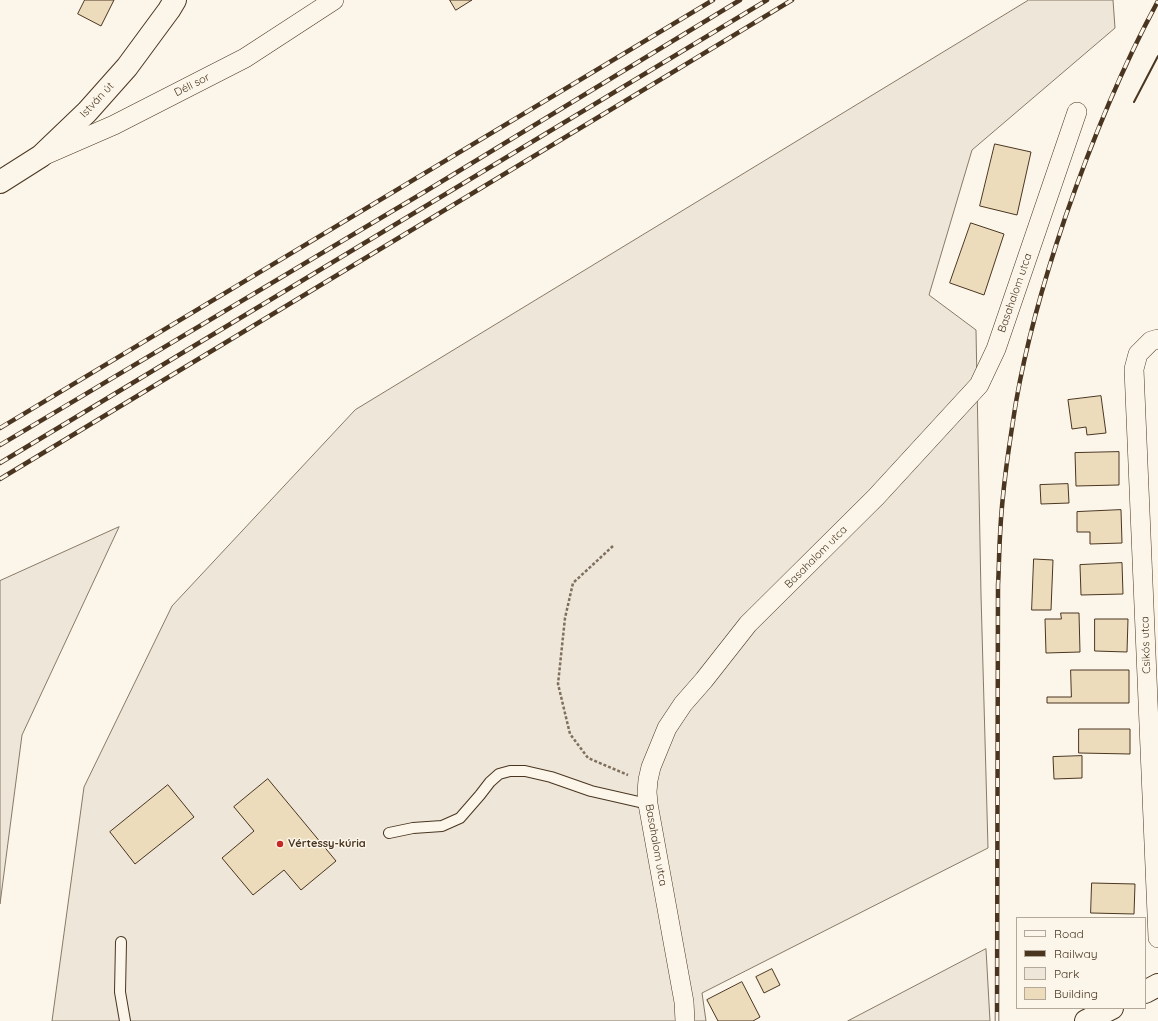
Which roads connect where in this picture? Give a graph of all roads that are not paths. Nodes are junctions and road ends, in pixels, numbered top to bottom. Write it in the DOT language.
graph roads {
  1 [pos="175,0"];
  2 [pos="334,0"];
  3 [pos="1076,112"];
  4 [pos="41,156"];
  5 [pos="0,182"];
  6 [pos="1158,339"];
  7 [pos="648,804"];
  8 [pos="390,833"];
  9 [pos="1158,938"];
  10 [pos="121,942"];
  11 [pos="1158,985"];
  12 [pos="1146,991"];
  13 [pos="1110,1009"];
  14 [pos="125,1021"];
  15 [pos="685,1021"];
  16 [pos="1086,1021"];
  1 -- 4 [label="street, István út"];
  2 -- 4 [label="street, Déli sor"];
  3 -- 7 [label="street, Basahalom utca"];
  4 -- 5 [label="street, István út"];
  6 -- 9 [label="street, Csikós utca"];
  7 -- 8 [label="lane"];
  7 -- 15 [label="street, Basahalom utca"];
  10 -- 14 [label="lane"];
  11 -- 12 [label="street"];
  13 -- 16 [label="street"];
}
